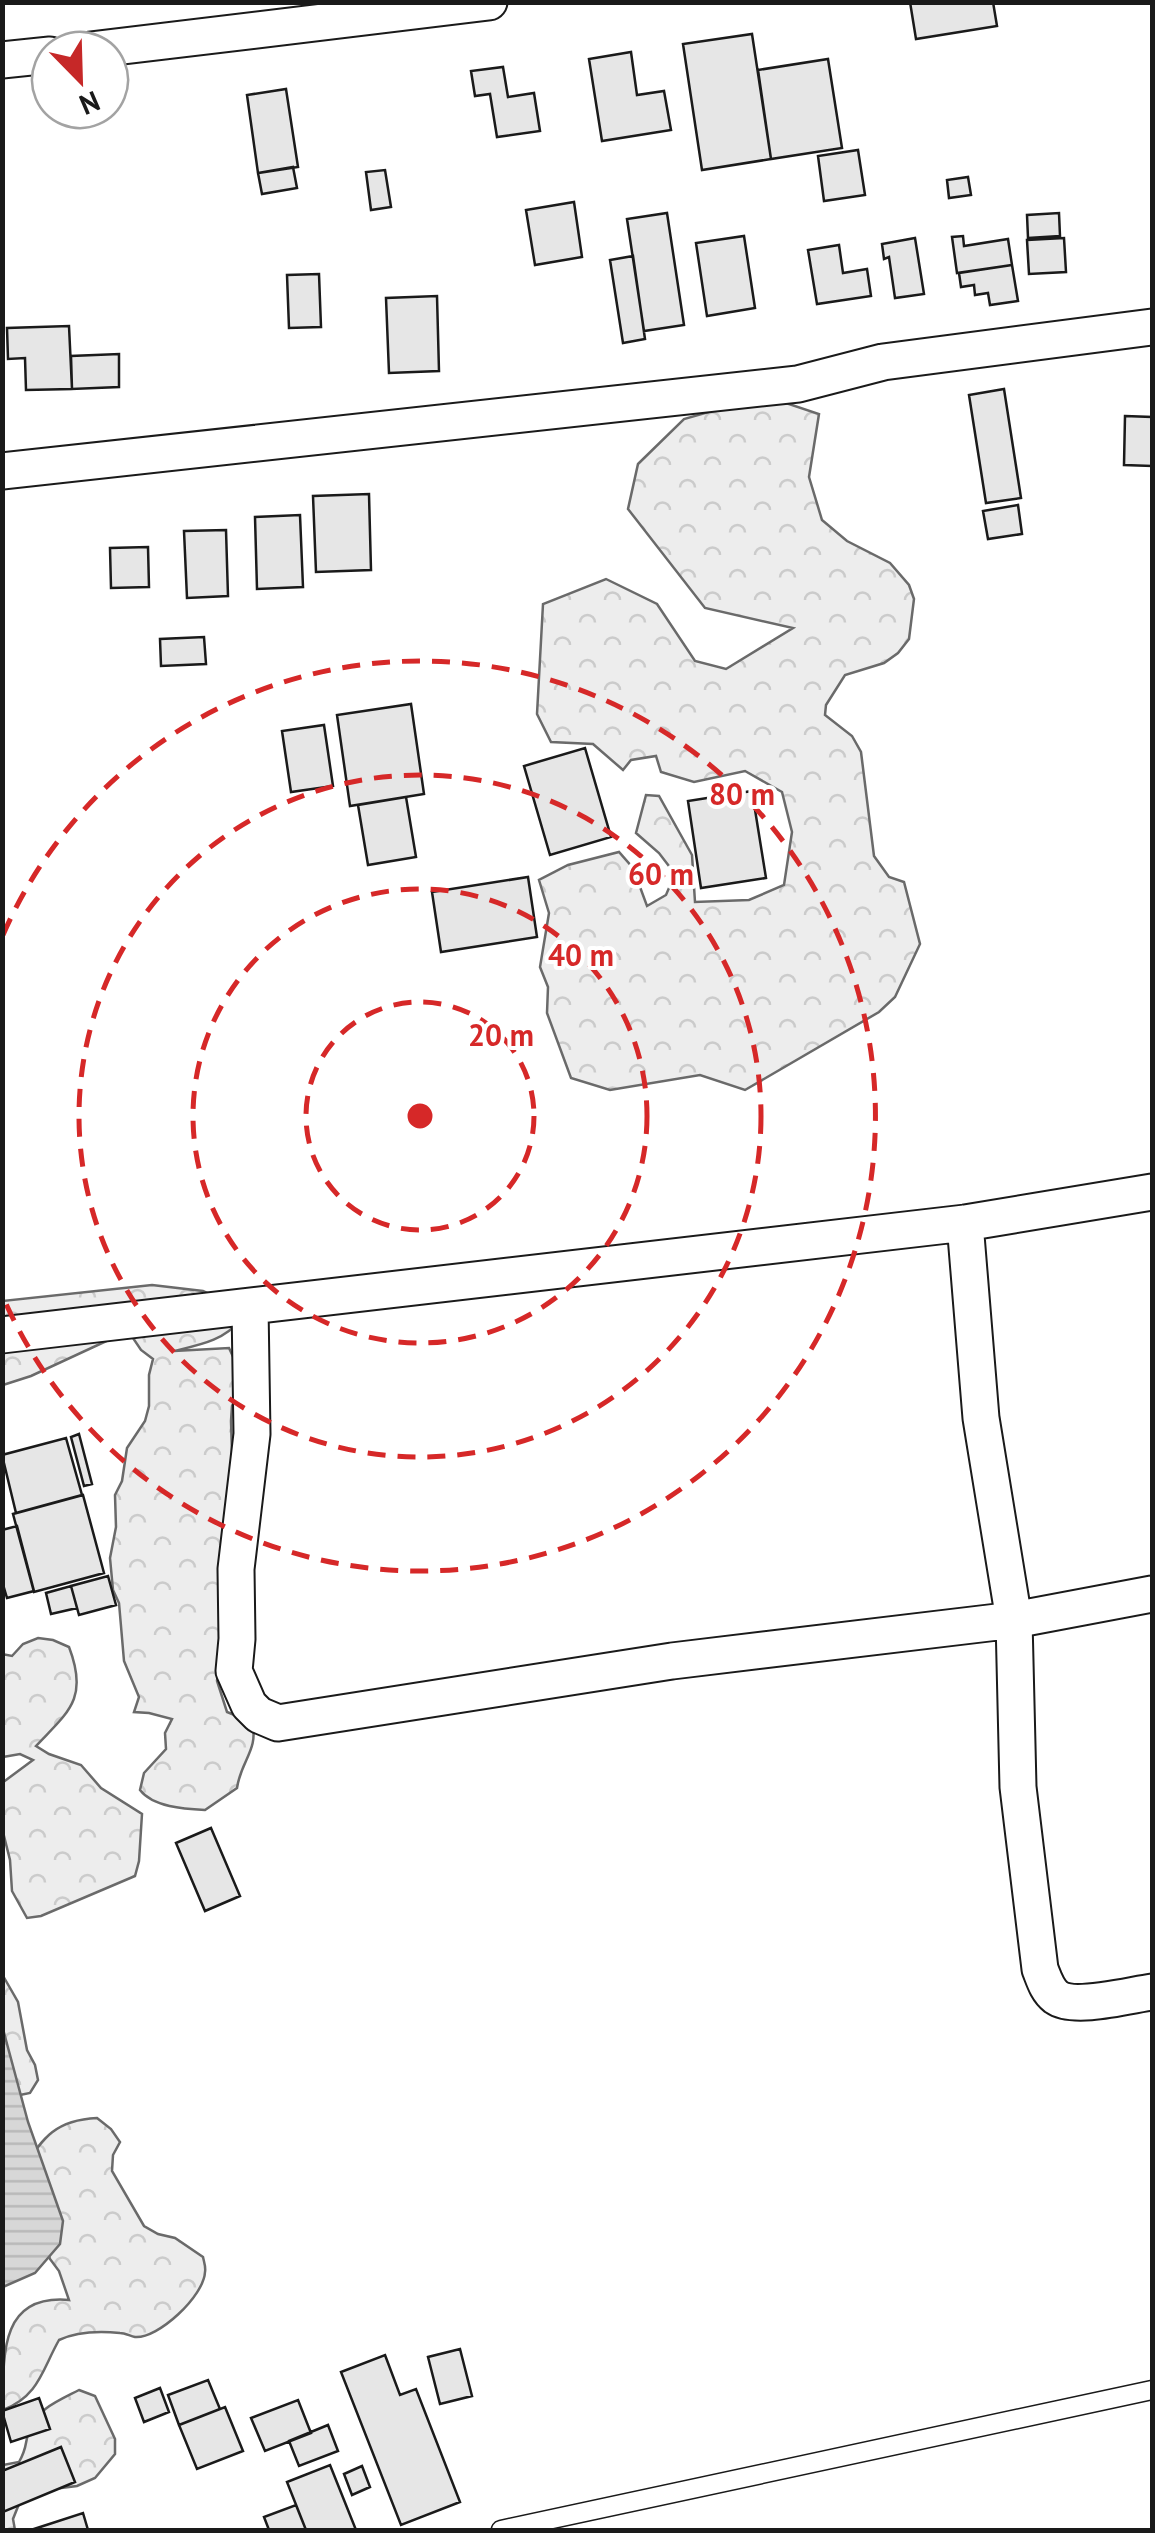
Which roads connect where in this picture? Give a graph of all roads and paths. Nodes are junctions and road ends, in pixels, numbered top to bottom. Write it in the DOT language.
graph roads {
  1 [pos="489,2"];
  2 [pos="130,45"];
  3 [pos="30,57"];
  4 [pos="2,60"];
  5 [pos="1152,328"];
  6 [pos="2,471"];
  7 [pos="1152,1192"];
  8 [pos="964,1224"];
  9 [pos="250,1306"];
  10 [pos="2,1335"];
  11 [pos="1152,1594"];
  12 [pos="1014,1620"];
  13 [pos="1152,1992"];
  14 [pos="1152,2390"];
  15 [pos="502,2530"];
  1 -- 2 [label="street"];
  3 -- 4 [label="street"];
  5 -- 6 [label="street"];
  7 -- 8 [label="street"];
  8 -- 9 [label="street"];
  8 -- 12 [label="street"];
  9 -- 10 [label="street"];
  9 -- 12 [label="street"];
  11 -- 12 [label="street"];
  12 -- 13 [label="street"];
  14 -- 15 [label="lane"];
}
